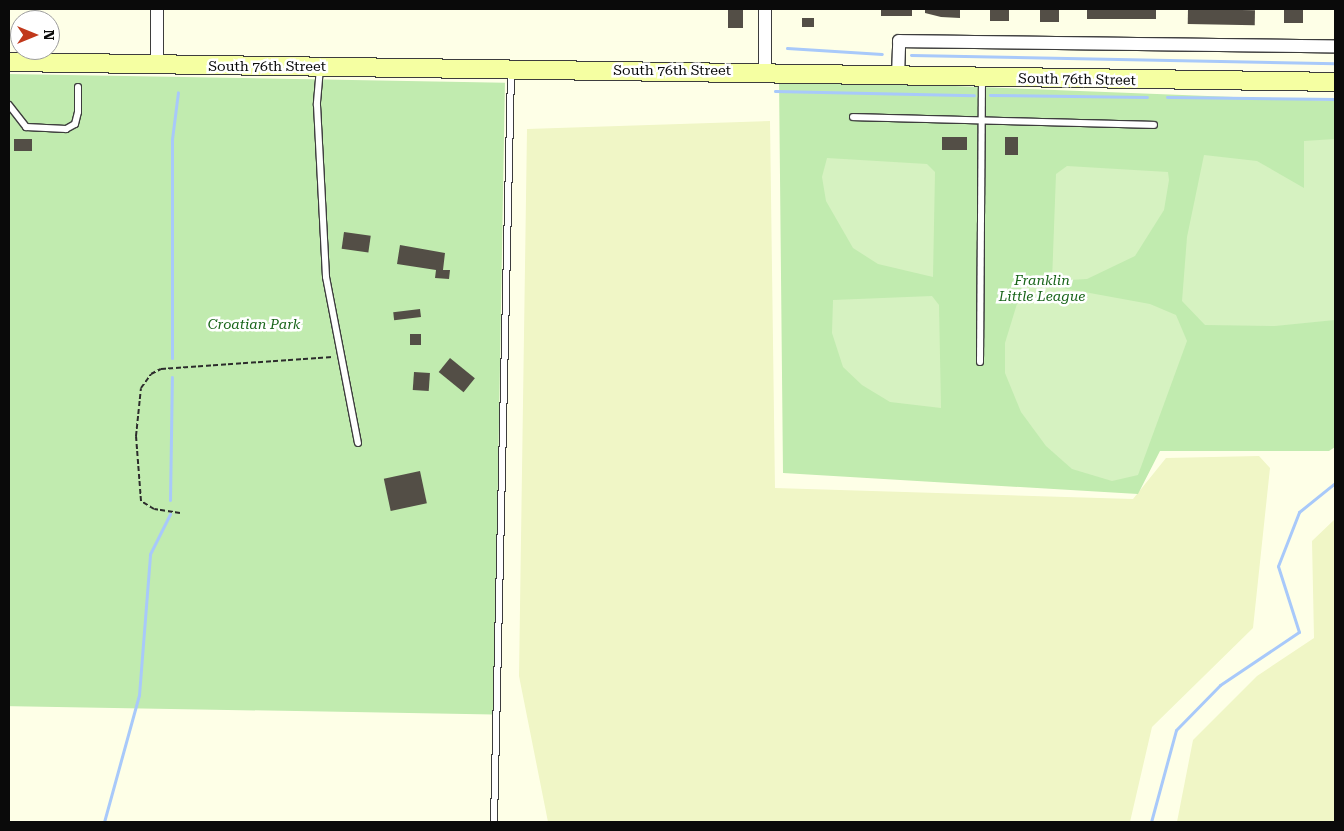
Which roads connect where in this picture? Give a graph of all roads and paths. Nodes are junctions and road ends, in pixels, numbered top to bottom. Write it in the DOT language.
graph roads {
  1 [pos="157,9"];
  2 [pos="766,9"];
  3 [pos="1335,46"];
  4 [pos="9,62"];
  5 [pos="157,66"];
  6 [pos="320,67"];
  7 [pos="511,68"];
  8 [pos="765,70"];
  9 [pos="898,76"];
  10 [pos="982,78"];
  11 [pos="1335,82"];
  12 [pos="78,87"];
  13 [pos="9,105"];
  14 [pos="854,117"];
  15 [pos="982,120"];
  16 [pos="1154,125"];
  17 [pos="340,357"];
  18 [pos="980,362"];
  19 [pos="358,443"];
  20 [pos="180,513"];
  21 [pos="494,822"];
  1 -- 5 [label="street"];
  2 -- 8 [label="street"];
  3 -- 9 [label="street"];
  4 -- 5 [label="main road, South 76th Street"];
  5 -- 6 [label="main road, South 76th Street"];
  6 -- 7 [label="main road, South 76th Street"];
  6 -- 17 [label="lane"];
  7 -- 8 [label="main road, South 76th Street"];
  7 -- 21 [label="lane"];
  8 -- 9 [label="main road, South 76th Street"];
  9 -- 10 [label="main road, South 76th Street"];
  10 -- 11 [label="main road, South 76th Street"];
  10 -- 15 [label="lane"];
  12 -- 13 [label="lane"];
  14 -- 15 [label="lane"];
  15 -- 16 [label="lane"];
  15 -- 18 [label="lane"];
  17 -- 19 [label="lane"];
  17 -- 20 [label="path"];
}
